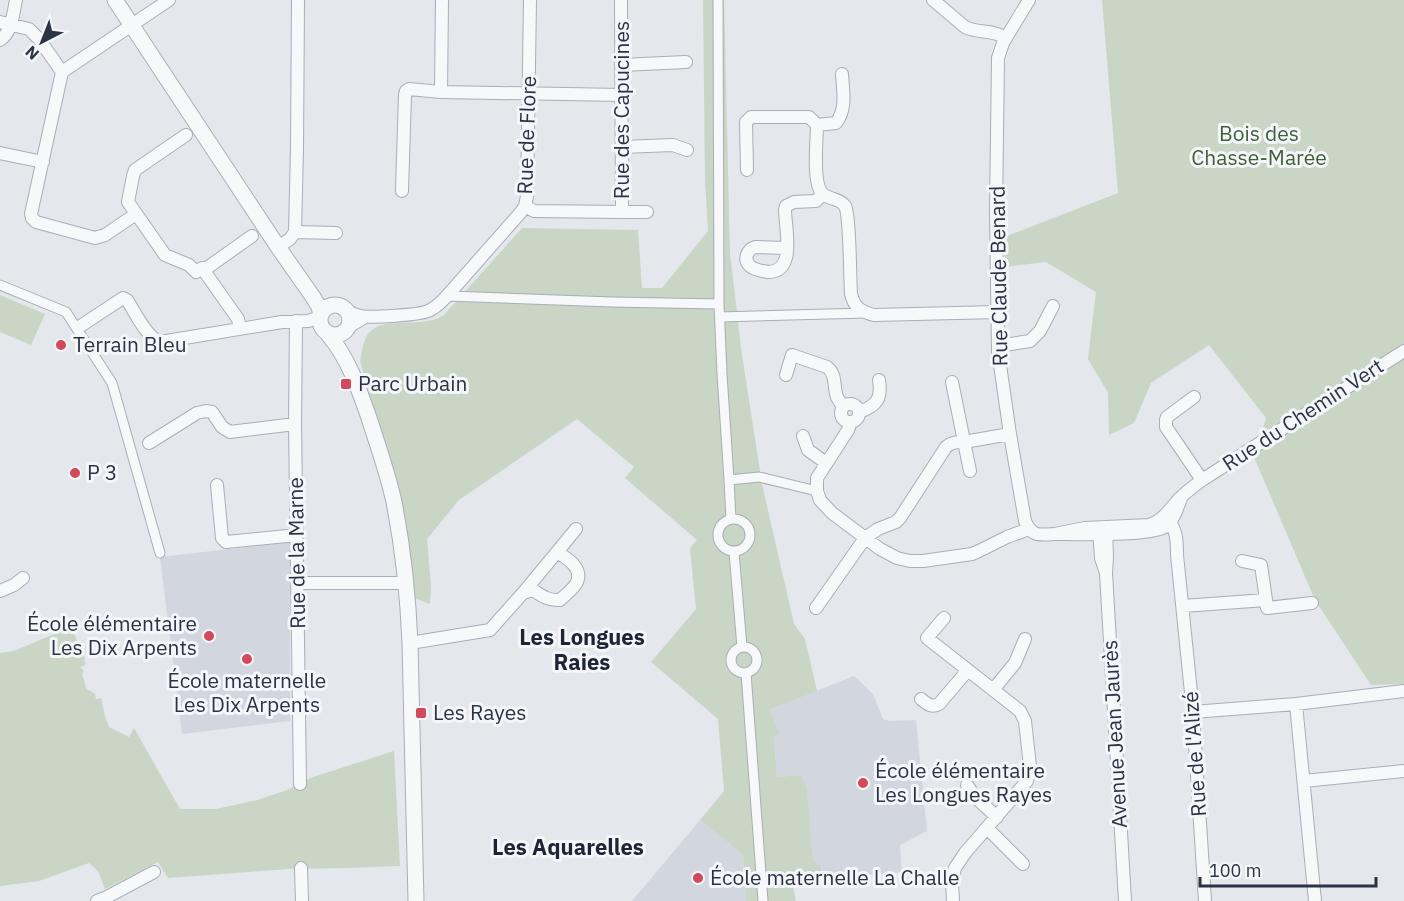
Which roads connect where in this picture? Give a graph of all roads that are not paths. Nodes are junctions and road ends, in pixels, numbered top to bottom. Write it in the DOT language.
graph roads {
  1 [pos="16,0"];
  2 [pos="115,0"];
  3 [pos="297,0"];
  4 [pos="442,0"];
  5 [pos="530,0"];
  6 [pos="621,0"];
  7 [pos="718,0"];
  8 [pos="933,0"];
  9 [pos="1029,0"];
  10 [pos="165,1"];
  11 [pos="5,24"];
  12 [pos="132,25"];
  13 [pos="1006,38"];
  14 [pos="0,40"];
  15 [pos="686,62"];
  16 [pos="621,65"];
  17 [pos="62,72"];
  18 [pos="842,74"];
  19 [pos="441,92"];
  20 [pos="528,94"];
  21 [pos="622,95"];
  22 [pos="817,125"];
  23 [pos="186,135"];
  24 [pos="622,147"];
  25 [pos="687,150"];
  26 [pos="0,153"];
  27 [pos="43,162"];
  28 [pos="747,170"];
  29 [pos="402,191"];
  30 [pos="823,194"];
  31 [pos="525,206"];
  32 [pos="618,212"];
  33 [pos="647,212"];
  34 [pos="136,214"];
  35 [pos="295,232"];
  36 [pos="336,233"];
  37 [pos="252,236"];
  38 [pos="278,247"];
  39 [pos="787,248"];
  40 [pos="204,270"];
  41 [pos="0,285"];
  42 [pos="447,296"];
  43 [pos="719,304"];
  44 [pos="1053,306"];
  45 [pos="998,312"];
  46 [pos="866,313"];
  47 [pos="365,317"];
  48 [pos="720,317"];
  49 [pos="321,319"];
  50 [pos="82,325"];
  51 [pos="240,328"];
  52 [pos="346,329"];
  53 [pos="998,346"];
  54 [pos="1404,351"];
  55 [pos="344,357"];
  56 [pos="786,375"];
  57 [pos="879,380"];
  58 [pos="952,382"];
  59 [pos="1194,397"];
  60 [pos="843,407"];
  61 [pos="860,412"];
  62 [pos="851,422"];
  63 [pos="295,424"];
  64 [pos="1010,434"];
  65 [pos="803,436"];
  66 [pos="964,442"];
  67 [pos="149,443"];
  68 [pos="826,463"];
  69 [pos="970,471"];
  70 [pos="729,480"];
  71 [pos="1202,480"];
  72 [pos="218,485"];
  73 [pos="817,491"];
  74 [pos="732,519"];
  75 [pos="1165,522"];
  76 [pos="576,529"];
  77 [pos="1029,529"];
  78 [pos="1103,531"];
  79 [pos="297,535"];
  80 [pos="865,538"];
  81 [pos="557,552"];
  82 [pos="734,552"];
  83 [pos="160,553"];
  84 [pos="1242,561"];
  85 [pos="23,578"];
  86 [pos="297,583"];
  87 [pos="407,583"];
  88 [pos="0,591"];
  89 [pos="523,593"];
  90 [pos="1266,600"];
  91 [pos="1312,603"];
  92 [pos="1183,606"];
  93 [pos="816,608"];
  94 [pos="944,618"];
  95 [pos="1025,639"];
  96 [pos="410,643"];
  97 [pos="742,647"];
  98 [pos="968,670"];
  99 [pos="746,673"];
  100 [pos="993,690"];
  101 [pos="1404,692"];
  102 [pos="921,699"];
  103 [pos="1296,704"];
  104 [pos="1193,712"];
  105 [pos="1404,771"];
  106 [pos="1304,781"];
  107 [pos="300,784"];
  108 [pos="968,785"];
  109 [pos="998,817"];
  110 [pos="987,828"];
  111 [pos="1023,864"];
  112 [pos="301,868"];
  113 [pos="154,872"];
  114 [pos="1123,899"];
  115 [pos="97,901"];
  116 [pos="302,901"];
  117 [pos="416,901"];
  118 [pos="763,901"];
  119 [pos="953,901"];
  120 [pos="1205,901"];
  121 [pos="1315,901"];
  1 -- 11 [label="street"];
  2 -- 12 [label="street"];
  3 -- 35 [label="street"];
  4 -- 19 [label="street"];
  5 -- 20 [label="street, Rue de Flore"];
  6 -- 16 [label="street, Rue des Capucines"];
  7 -- 43 [label="street"];
  8 -- 13 [label="street"];
  9 -- 13 [label="street, Rue Claude Benard"];
  10 -- 12 [label="street"];
  11 -- 14 [label="street"];
  11 -- 17 [label="street"];
  12 -- 17 [label="street"];
  12 -- 38 [label="street"];
  13 -- 45 [label="street, Rue Claude Benard"];
  15 -- 16 [label="street"];
  16 -- 21 [label="street, Rue des Capucines"];
  17 -- 27 [label="street"];
  18 -- 22 [label="street"];
  19 -- 20 [label="street"];
  19 -- 29 [label="street"];
  20 -- 21 [label="street"];
  20 -- 31 [label="street, Rue de Flore"];
  21 -- 24 [label="street, Rue des Capucines"];
  22 -- 28 [label="street"];
  22 -- 30 [label="street"];
  23 -- 34 [label="street"];
  24 -- 25 [label="street"];
  24 -- 32 [label="street, Rue des Capucines"];
  26 -- 27 [label="street"];
  27 -- 34 [label="street"];
  30 -- 39 [label="street"];
  30 -- 46 [label="street"];
  31 -- 32 [label="street"];
  31 -- 42 [label="street, Rue de Flore"];
  32 -- 33 [label="street"];
  34 -- 40 [label="street"];
  35 -- 36 [label="street"];
  35 -- 38 [label="street"];
  37 -- 40 [label="street"];
  38 -- 49 [label="street"];
  40 -- 51 [label="street"];
  41 -- 83 [label="street"];
  42 -- 43 [label="street"];
  42 -- 47 [label="street, Rue de Flore"];
  43 -- 48 [label="street"];
  44 -- 53 [label="street"];
  45 -- 46 [label="street"];
  45 -- 53 [label="street, Rue Claude Benard"];
  46 -- 48 [label="street"];
  47 -- 49 [label="street, Rue de Flore"];
  47 -- 52 [label="street, Rue de Flore"];
  48 -- 70 [label="street"];
  49 -- 51 [label="street"];
  49 -- 52 [label="street"];
  49 -- 52 [label="street"];
  49 -- 55 [label="street"];
  49 -- 63 [label="street, Rue de la Marne"];
  50 -- 51 [label="street"];
  52 -- 55 [label="street"];
  53 -- 64 [label="street, Rue Claude Benard"];
  54 -- 71 [label="street, Rue du Chemin Vert"];
  55 -- 87 [label="street"];
  56 -- 60 [label="street"];
  57 -- 61 [label="street"];
  58 -- 66 [label="street"];
  59 -- 71 [label="street, Rue du Chemin Vert"];
  60 -- 61 [label="street"];
  60 -- 62 [label="street"];
  61 -- 62 [label="street"];
  62 -- 68 [label="street"];
  63 -- 67 [label="street"];
  63 -- 79 [label="street, Rue de la Marne"];
  64 -- 66 [label="street"];
  64 -- 77 [label="street, Rue Claude Benard"];
  65 -- 68 [label="street"];
  66 -- 69 [label="street"];
  66 -- 80 [label="street"];
  68 -- 73 [label="street"];
  70 -- 73 [label="street"];
  70 -- 74 [label="street"];
  71 -- 75 [label="street, Rue du Chemin Vert"];
  72 -- 79 [label="street"];
  73 -- 80 [label="street"];
  74 -- 82 [label="street"];
  74 -- 82 [label="street"];
  75 -- 78 [label="street"];
  75 -- 92 [label="street, Rue de l'Alizé"];
  76 -- 81 [label="street"];
  77 -- 78 [label="street"];
  77 -- 80 [label="street"];
  78 -- 114 [label="street, Avenue Jean Jaurès"];
  79 -- 86 [label="street, Rue de la Marne"];
  80 -- 93 [label="street"];
  81 -- 89 [label="street"];
  81 -- 89 [label="street"];
  82 -- 97 [label="street"];
  84 -- 90 [label="street"];
  85 -- 88 [label="street"];
  86 -- 87 [label="street"];
  86 -- 107 [label="street, Rue de la Marne"];
  87 -- 96 [label="street"];
  89 -- 96 [label="street"];
  90 -- 91 [label="street"];
  90 -- 92 [label="street"];
  92 -- 104 [label="street, Rue de l'Alizé"];
  94 -- 98 [label="street"];
  95 -- 100 [label="street"];
  96 -- 117 [label="street"];
  97 -- 99 [label="street"];
  97 -- 99 [label="street"];
  98 -- 100 [label="street"];
  98 -- 102 [label="street"];
  99 -- 118 [label="street"];
  100 -- 109 [label="street"];
  101 -- 103 [label="street"];
  103 -- 104 [label="street"];
  103 -- 106 [label="street"];
  104 -- 120 [label="street, Rue de l'Alizé"];
  105 -- 106 [label="street"];
  106 -- 121 [label="street"];
  108 -- 109 [label="street"];
  109 -- 110 [label="street"];
  110 -- 111 [label="street"];
  110 -- 119 [label="street"];
  112 -- 116 [label="street"];
  113 -- 115 [label="street"];
}
